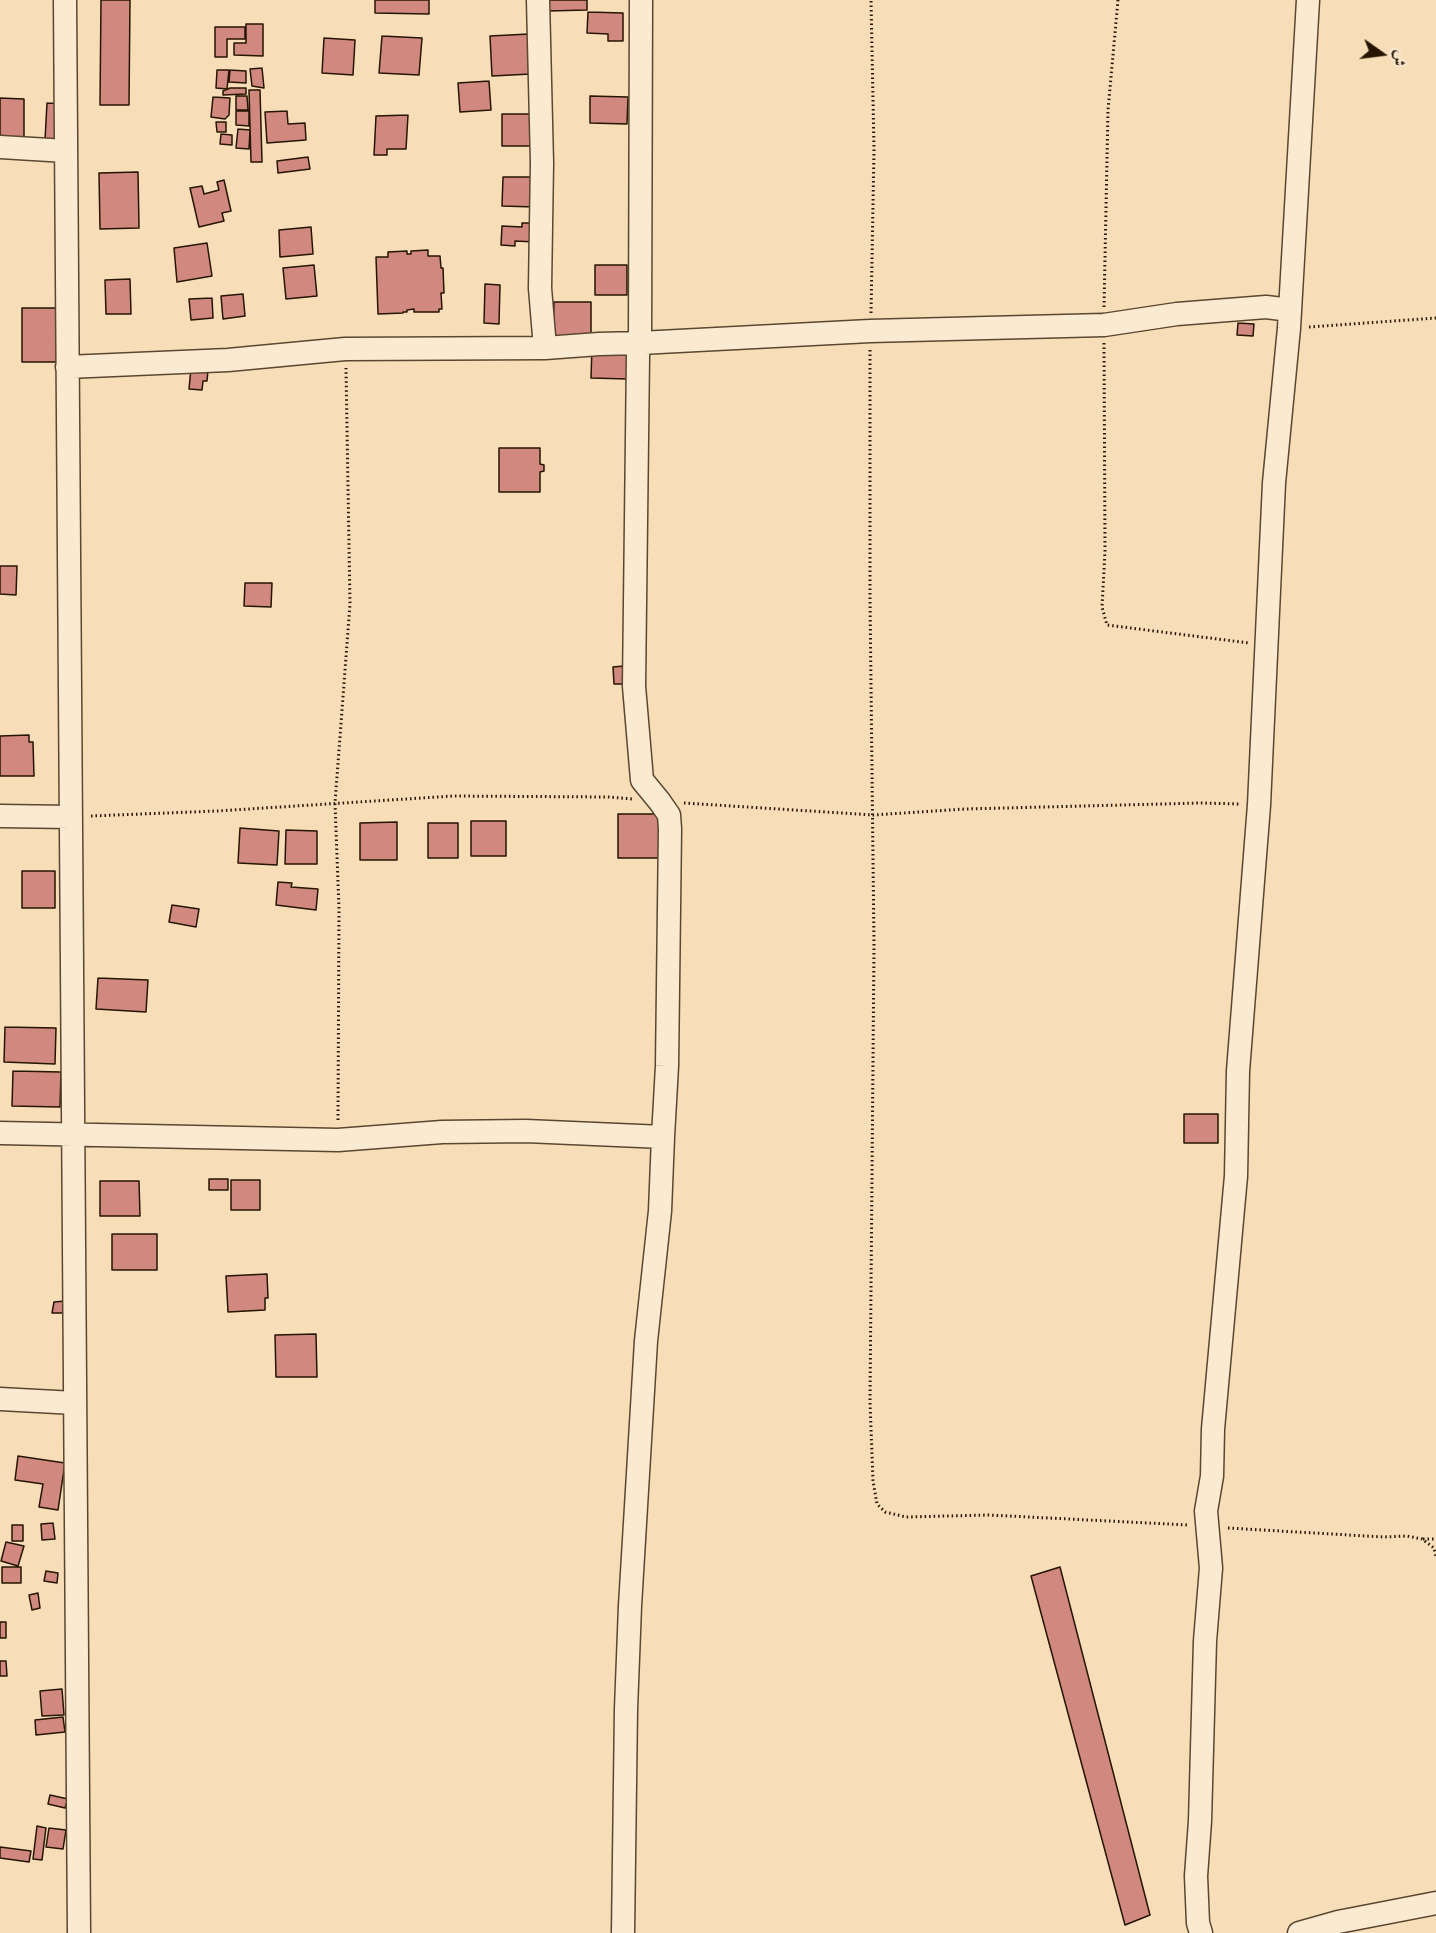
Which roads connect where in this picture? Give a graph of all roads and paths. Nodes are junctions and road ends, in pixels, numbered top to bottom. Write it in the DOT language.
graph roads {
  1 [pos="65,0"];
  2 [pos="538,0"];
  3 [pos="641,0"];
  4 [pos="872,0"];
  5 [pos="1118,0"];
  6 [pos="1308,0"];
  7 [pos="0,147"];
  8 [pos="66,151"];
  9 [pos="1436,318"];
  10 [pos="1290,319"];
  11 [pos="1104,325"];
  12 [pos="870,331"];
  13 [pos="640,343"];
  14 [pos="545,348"];
  15 [pos="345,349"];
  16 [pos="68,367"];
  17 [pos="1267,646"];
  18 [pos="0,816"];
  19 [pos="71,817"];
  20 [pos="0,1132"];
  21 [pos="73,1134"];
  22 [pos="663,1137"];
  23 [pos="338,1140"];
  24 [pos="0,1399"];
  25 [pos="75,1403"];
  26 [pos="1207,1526"];
  27 [pos="1422,1539"];
  28 [pos="1436,1539"];
  29 [pos="1436,1557"];
  30 [pos="1436,1903"];
  31 [pos="79,1933"];
  32 [pos="623,1933"];
  33 [pos="1201,1933"];
  34 [pos="1299,1933"];
  1 -- 8 [label="street"];
  2 -- 14 [label="street"];
  3 -- 13 [label="street"];
  4 -- 12 [label="path"];
  5 -- 11 [label="path"];
  6 -- 10 [label="street"];
  7 -- 8 [label="street"];
  8 -- 16 [label="street"];
  9 -- 10 [label="path"];
  10 -- 11 [label="street"];
  10 -- 17 [label="street"];
  11 -- 12 [label="street"];
  11 -- 17 [label="path"];
  12 -- 13 [label="street"];
  12 -- 26 [label="path"];
  13 -- 14 [label="street"];
  13 -- 22 [label="street"];
  14 -- 15 [label="street"];
  15 -- 16 [label="street"];
  15 -- 23 [label="path"];
  16 -- 19 [label="street"];
  17 -- 26 [label="street"];
  18 -- 19 [label="street"];
  19 -- 21 [label="street"];
  20 -- 21 [label="street"];
  21 -- 23 [label="street"];
  21 -- 25 [label="street"];
  22 -- 23 [label="street"];
  22 -- 32 [label="street"];
  24 -- 25 [label="street"];
  25 -- 31 [label="street"];
  26 -- 27 [label="path"];
  26 -- 33 [label="street"];
  27 -- 28 [label="path"];
  27 -- 29 [label="path"];
  30 -- 34 [label="street"];
}
